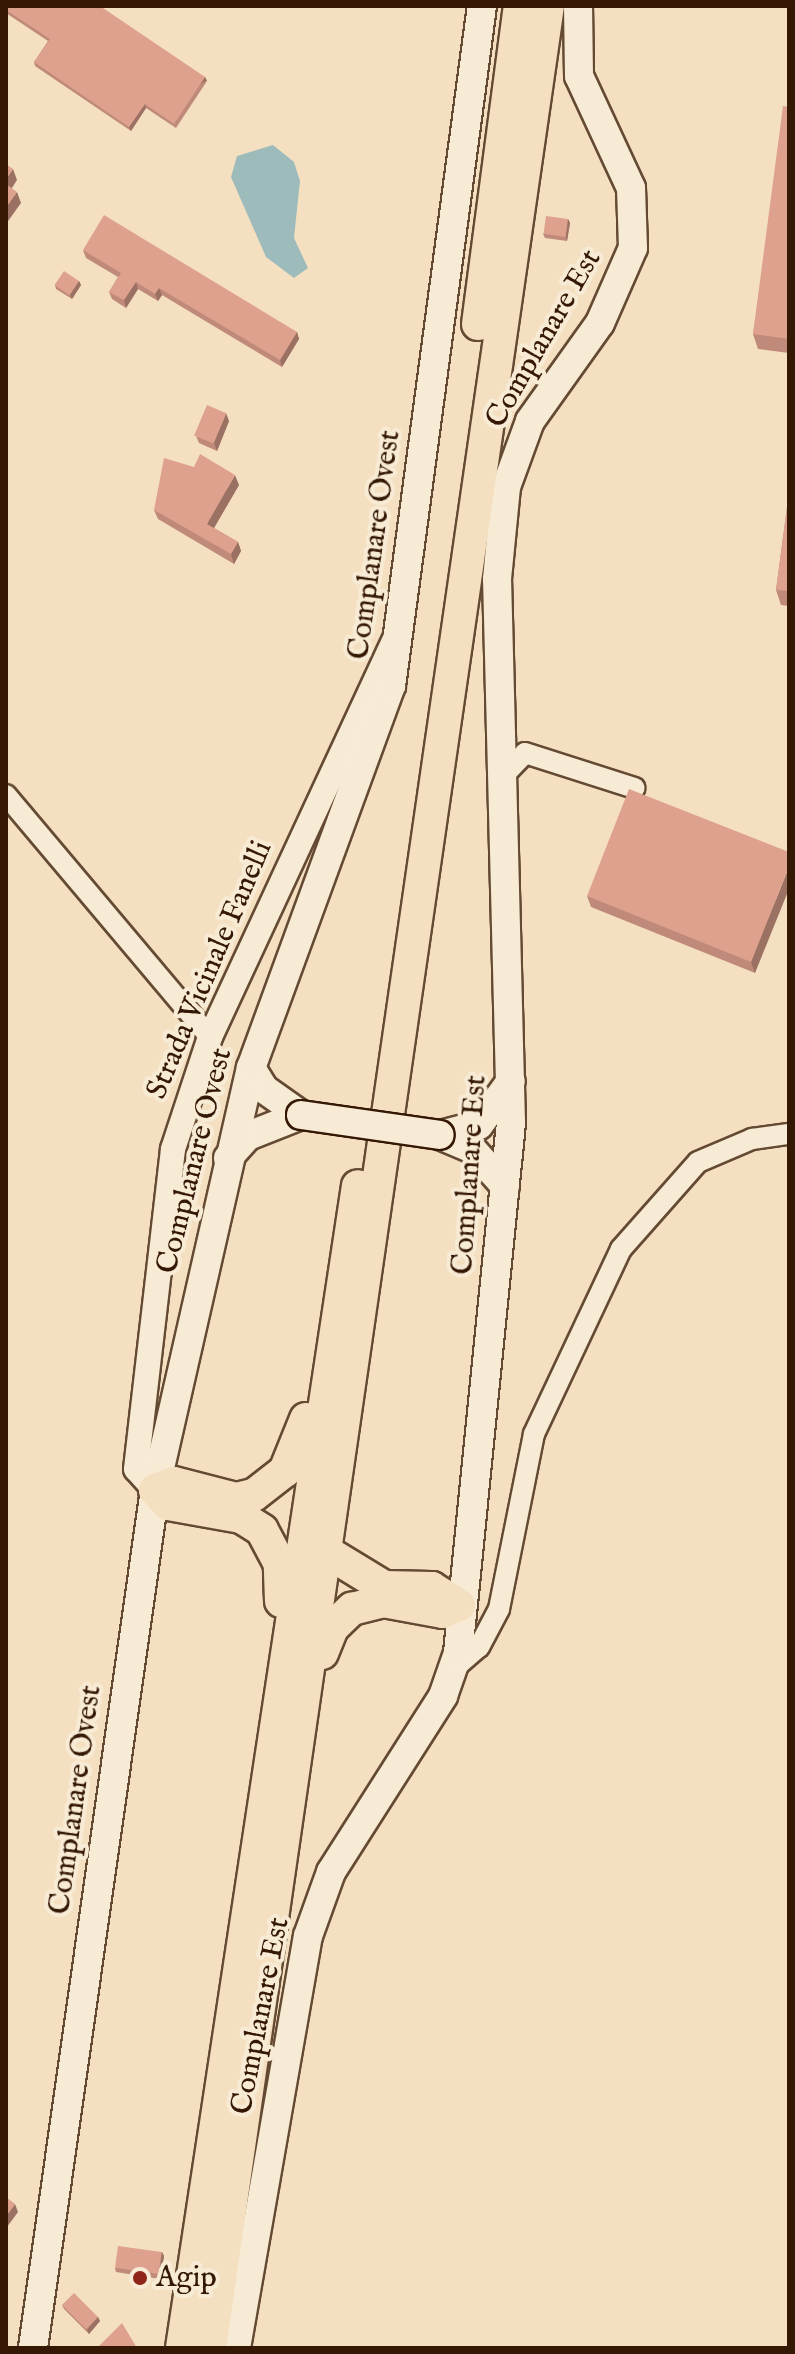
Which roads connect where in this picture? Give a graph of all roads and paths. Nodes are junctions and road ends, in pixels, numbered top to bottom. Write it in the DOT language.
graph roads {
  1 [pos="482,6"];
  2 [pos="520,6"];
  3 [pos="548,6"];
  4 [pos="578,6"];
  5 [pos="399,631"];
  6 [pos="502,777"];
  7 [pos="635,788"];
  8 [pos="6,795"];
  9 [pos="210,1037"];
  10 [pos="251,1068"];
  11 [pos="513,1078"];
  12 [pos="301,1115"];
  13 [pos="789,1134"];
  14 [pos="440,1135"];
  15 [pos="227,1159"];
  16 [pos="361,1170"];
  17 [pos="505,1186"];
  18 [pos="155,1490"];
  19 [pos="330,1554"];
  20 [pos="459,1605"];
  21 [pos="283,1662"];
  22 [pos="451,1671"];
  23 [pos="308,1689"];
  24 [pos="33,2348"];
  25 [pos="182,2348"];
  26 [pos="210,2348"];
  27 [pos="236,2348"];
  1 -- 5 [label="main road, Complanare Ovest"];
  2 -- 16 [label="highway"];
  3 -- 19 [label="highway"];
  4 -- 6 [label="main road, Complanare Est"];
  5 -- 9 [label="street, Strada Vicinale Fanelli"];
  5 -- 10 [label="main road, Complanare Ovest"];
  6 -- 7 [label="street"];
  6 -- 11 [label="main road, Complanare Est"];
  8 -- 9 [label="street"];
  9 -- 18 [label="street, Strada Vicinale Fanelli"];
  10 -- 12 [label="main road"];
  10 -- 15 [label="main road, Complanare Ovest"];
  11 -- 14 [label="main road"];
  11 -- 17 [label="main road, Complanare Est"];
  12 -- 14 [label="main road, bridge"];
  12 -- 15 [label="main road"];
  13 -- 22 [label="street"];
  14 -- 17 [label="main road"];
  15 -- 18 [label="main road, Complanare Ovest"];
  16 -- 18 [label="highway"];
  16 -- 21 [label="highway"];
  17 -- 20 [label="main road, Complanare Est"];
  18 -- 21 [label="highway"];
  18 -- 24 [label="main road, Complanare Ovest"];
  19 -- 20 [label="highway"];
  19 -- 23 [label="highway"];
  20 -- 22 [label="main road, Complanare Est"];
  20 -- 23 [label="highway"];
  21 -- 25 [label="highway"];
  22 -- 27 [label="main road, Complanare Est"];
  23 -- 26 [label="highway"];
}
